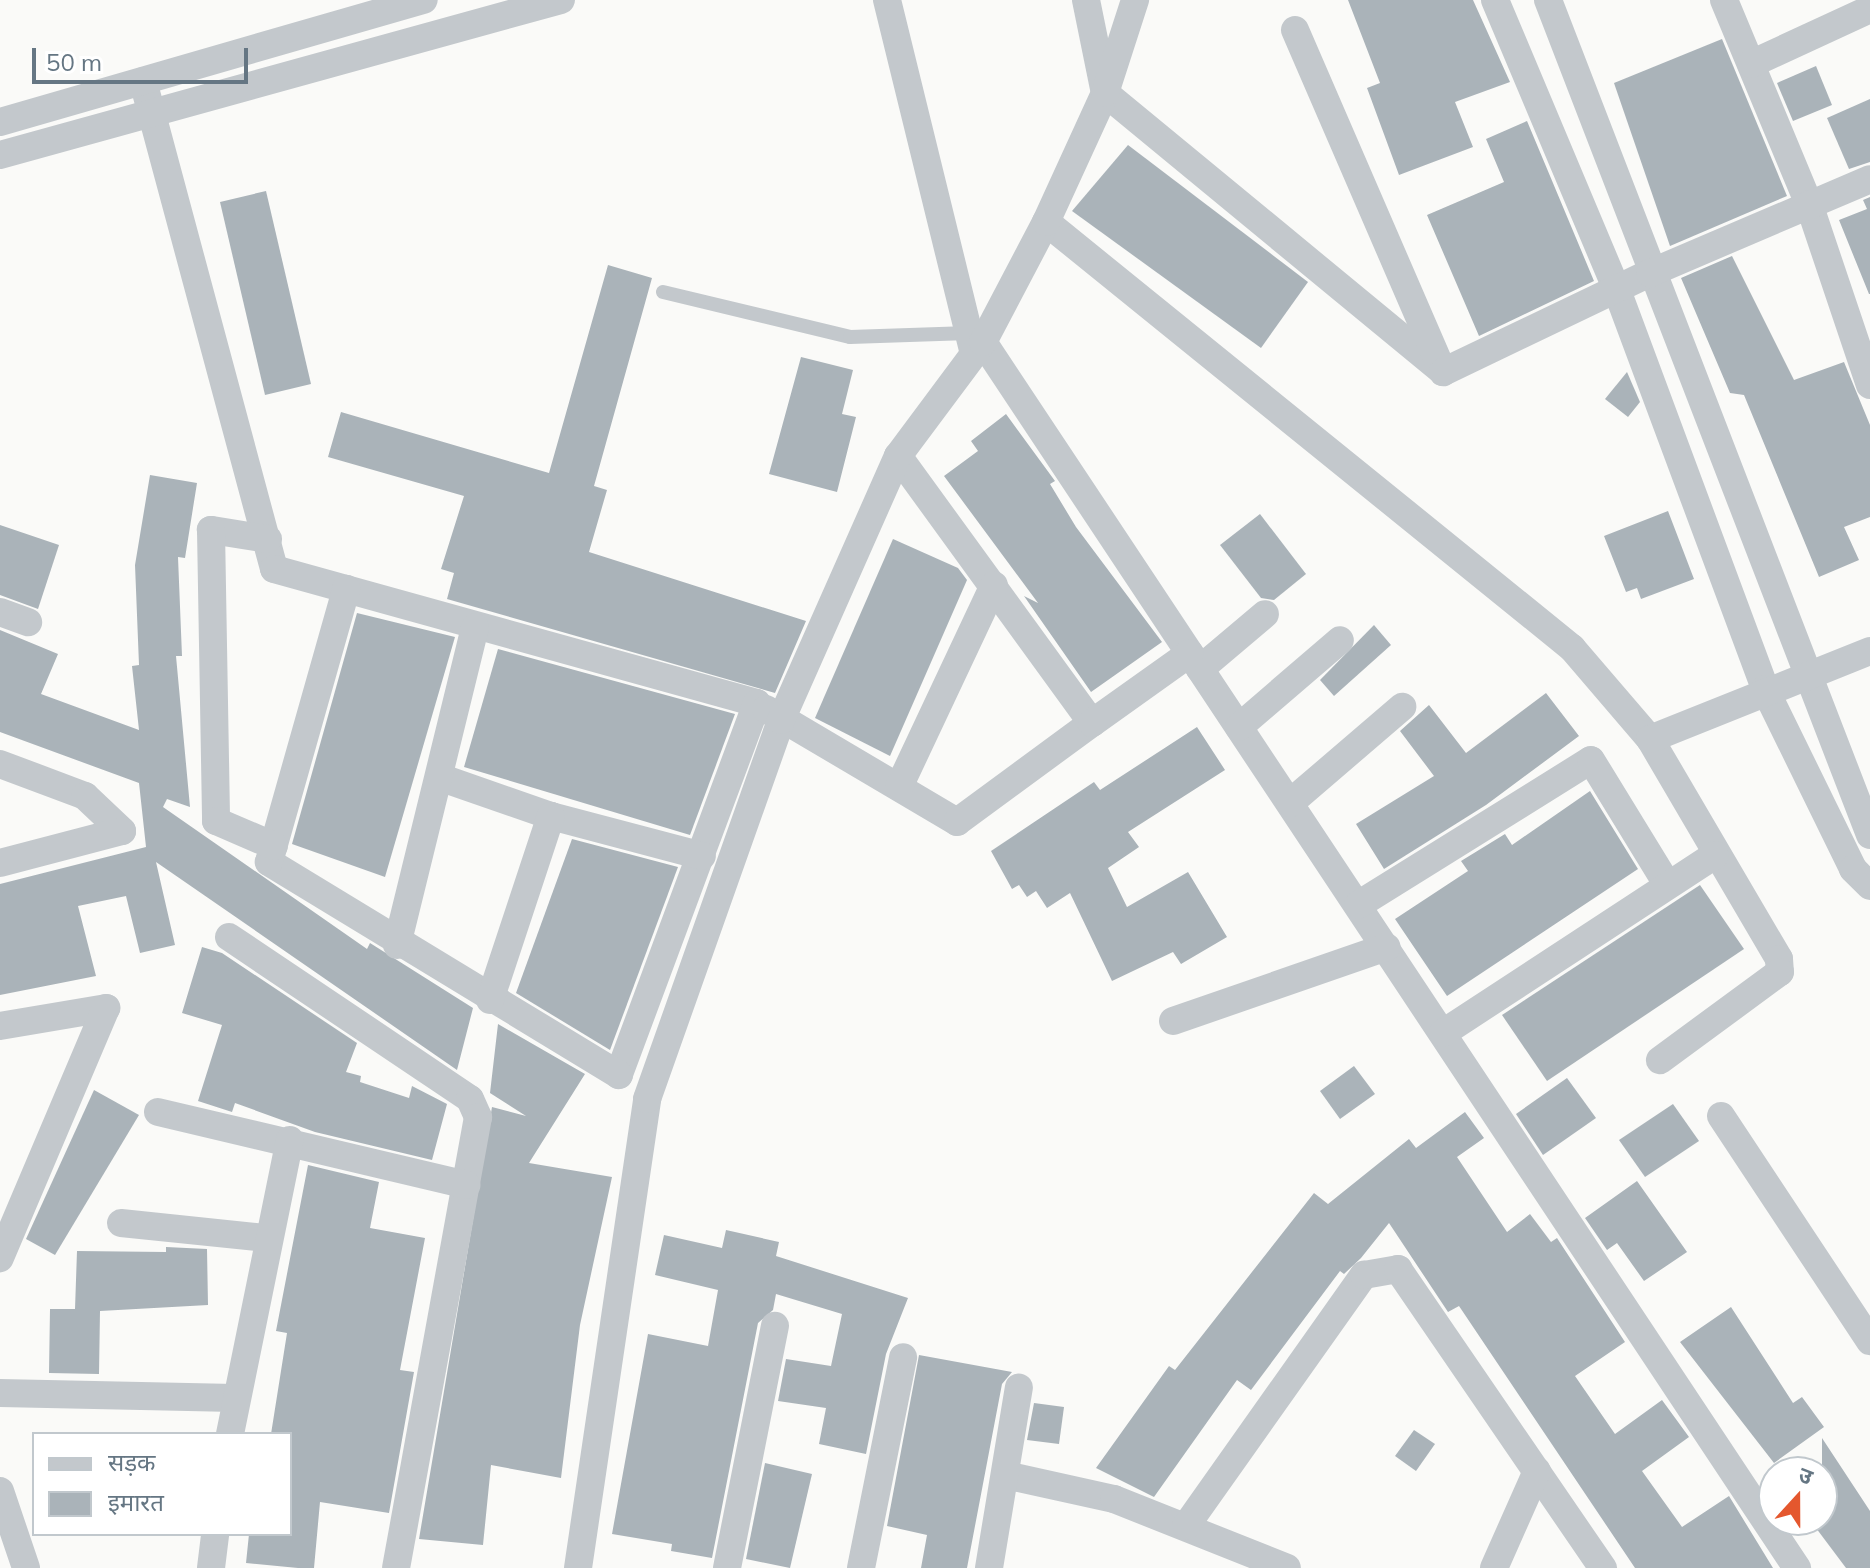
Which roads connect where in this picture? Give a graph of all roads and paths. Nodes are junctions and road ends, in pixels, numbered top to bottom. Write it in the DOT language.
graph roads {
  1 [pos="424,0"];
  2 [pos="561,0"];
  3 [pos="887,0"];
  4 [pos="1086,0"];
  5 [pos="1135,0"];
  6 [pos="1495,0"];
  7 [pos="1548,0"];
  8 [pos="1724,0"];
  9 [pos="364,8"];
  10 [pos="1870,9"];
  11 [pos="330,12"];
  12 [pos="1295,30"];
  13 [pos="1751,64"];
  14 [pos="143,81"];
  15 [pos="1105,93"];
  16 [pos="152,113"];
  17 [pos="0,122"];
  18 [pos="0,155"];
  19 [pos="1870,179"];
  20 [pos="1809,204"];
  21 [pos="1046,222"];
  22 [pos="1650,273"];
  23 [pos="663,292"];
  24 [pos="1618,293"];
  25 [pos="976,342"];
  26 [pos="1867,370"];
  27 [pos="1443,372"];
  28 [pos="898,456"];
  29 [pos="268,539"];
  30 [pos="994,585"];
  31 [pos="346,589"];
  32 [pos="0,612"];
  33 [pos="1265,614"];
  34 [pos="28,622"];
  35 [pos="475,627"];
  36 [pos="1340,640"];
  37 [pos="1870,651"];
  38 [pos="1195,661"];
  39 [pos="1807,674"];
  40 [pos="1765,689"];
  41 [pos="757,703"];
  42 [pos="1402,707"];
  43 [pos="781,720"];
  44 [pos="1092,723"];
  45 [pos="1239,727"];
  46 [pos="1650,739"];
  47 [pos="0,764"];
  48 [pos="439,777"];
  49 [pos="899,787"];
  50 [pos="1290,803"];
  51 [pos="551,816"];
  52 [pos="1870,835"];
  53 [pos="274,846"];
  54 [pos="1715,855"];
  55 [pos="702,856"];
  56 [pos="0,863"];
  57 [pos="1667,884"];
  58 [pos="1870,886"];
  59 [pos="1358,905"];
  60 [pos="229,937"];
  61 [pos="397,945"];
  62 [pos="1387,947"];
  63 [pos="490,1000"];
  64 [pos="1173,1021"];
  65 [pos="0,1026"];
  66 [pos="1443,1033"];
  67 [pos="1660,1060"];
  68 [pos="158,1112"];
  69 [pos="1721,1116"];
  70 [pos="290,1140"];
  71 [pos="466,1185"];
  72 [pos="121,1223"];
  73 [pos="267,1238"];
  74 [pos="0,1258"];
  75 [pos="775,1326"];
  76 [pos="1870,1341"];
  77 [pos="903,1357"];
  78 [pos="1019,1387"];
  79 [pos="0,1393"];
  80 [pos="235,1398"];
  81 [pos="230,1432"];
  82 [pos="1537,1471"];
  83 [pos="1005,1475"];
  84 [pos="0,1491"];
  85 [pos="1186,1526"];
  86 [pos="215,1536"];
  87 [pos="26,1568"];
  88 [pos="211,1568"];
  89 [pos="396,1568"];
  90 [pos="578,1568"];
  91 [pos="727,1568"];
  92 [pos="861,1568"];
  93 [pos="989,1568"];
  94 [pos="1287,1568"];
  95 [pos="1494,1568"];
  96 [pos="1603,1568"];
  97 [pos="1797,1568"];
  1 -- 9 [label="street"];
  2 -- 16 [label="street"];
  3 -- 25 [label="street"];
  4 -- 15 [label="street"];
  5 -- 15 [label="street"];
  6 -- 24 [label="street"];
  7 -- 22 [label="street"];
  8 -- 13 [label="street"];
  9 -- 11 [label="street"];
  10 -- 13 [label="street"];
  11 -- 14 [label="street"];
  12 -- 27 [label="street"];
  13 -- 20 [label="street"];
  14 -- 16 [label="street"];
  14 -- 17 [label="street"];
  15 -- 21 [label="street"];
  15 -- 27 [label="street"];
  16 -- 18 [label="street"];
  16 -- 29 [label="street"];
  19 -- 20 [label="street"];
  20 -- 22 [label="street"];
  20 -- 26 [label="street"];
  21 -- 25 [label="street"];
  21 -- 46 [label="street"];
  22 -- 24 [label="street"];
  22 -- 39 [label="street"];
  23 -- 25 [label="lane"];
  24 -- 27 [label="street"];
  24 -- 40 [label="street"];
  25 -- 28 [label="street"];
  25 -- 38 [label="street"];
  28 -- 30 [label="street"];
  28 -- 43 [label="street"];
  29 -- 31 [label="street"];
  29 -- 53 [label="street"];
  30 -- 44 [label="street"];
  30 -- 49 [label="street"];
  31 -- 35 [label="street"];
  31 -- 53 [label="street"];
  32 -- 34 [label="street"];
  33 -- 38 [label="street"];
  35 -- 41 [label="street"];
  35 -- 48 [label="street"];
  36 -- 45 [label="street"];
  37 -- 39 [label="street"];
  38 -- 44 [label="street"];
  38 -- 45 [label="street"];
  39 -- 40 [label="street"];
  39 -- 52 [label="street"];
  40 -- 46 [label="street"];
  40 -- 58 [label="street"];
  41 -- 43 [label="street"];
  41 -- 55 [label="street"];
  42 -- 50 [label="street"];
  43 -- 49 [label="street"];
  43 -- 90 [label="street"];
  44 -- 49 [label="street"];
  45 -- 50 [label="street"];
  46 -- 54 [label="street"];
  47 -- 56 [label="street"];
  48 -- 51 [label="street"];
  48 -- 61 [label="street"];
  50 -- 59 [label="street"];
  51 -- 55 [label="street"];
  51 -- 63 [label="street"];
  53 -- 61 [label="street"];
  54 -- 57 [label="street"];
  54 -- 67 [label="street"];
  55 -- 63 [label="street"];
  57 -- 59 [label="street"];
  57 -- 66 [label="street"];
  59 -- 62 [label="street"];
  60 -- 71 [label="street"];
  61 -- 63 [label="street"];
  62 -- 64 [label="street"];
  62 -- 66 [label="street"];
  65 -- 74 [label="street"];
  66 -- 97 [label="street"];
  68 -- 70 [label="street"];
  69 -- 76 [label="street"];
  70 -- 71 [label="street"];
  70 -- 73 [label="street"];
  71 -- 89 [label="street"];
  72 -- 73 [label="street"];
  73 -- 80 [label="street"];
  75 -- 91 [label="street"];
  77 -- 92 [label="street"];
  78 -- 83 [label="street"];
  79 -- 80 [label="street"];
  80 -- 81 [label="street"];
  82 -- 85 [label="street"];
  82 -- 95 [label="street"];
  82 -- 96 [label="street"];
  83 -- 85 [label="street"];
  83 -- 93 [label="street"];
  84 -- 87 [label="street"];
  85 -- 94 [label="street"];
  86 -- 88 [label="street"];
}
